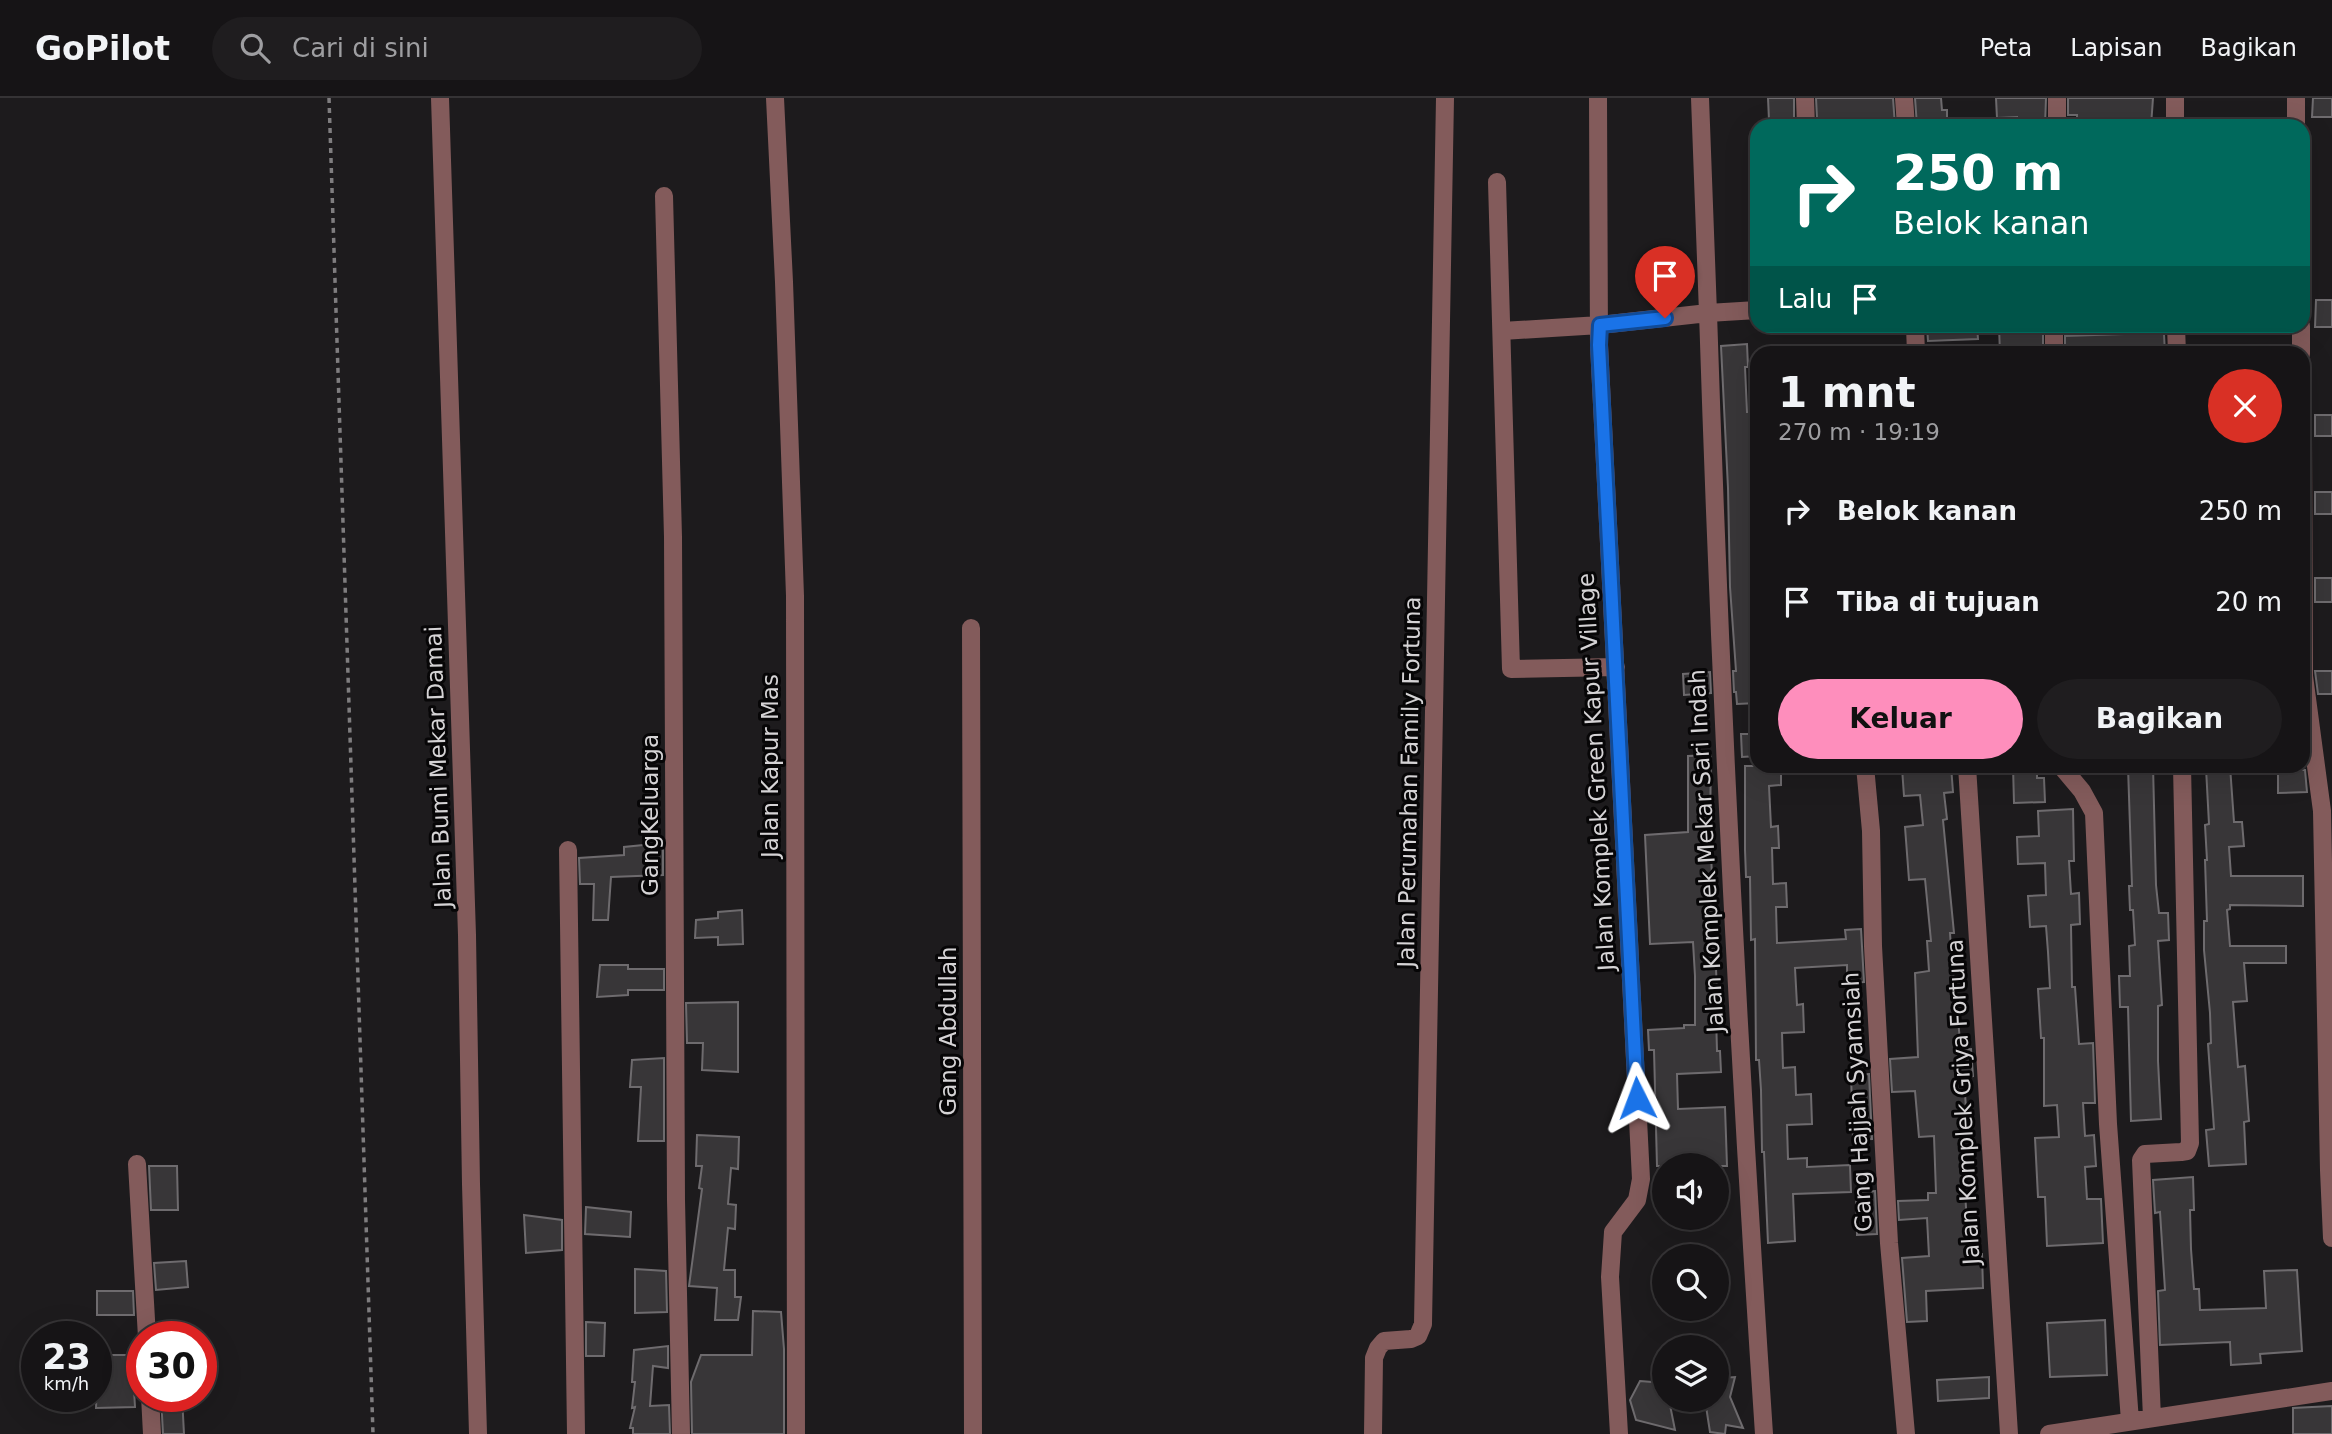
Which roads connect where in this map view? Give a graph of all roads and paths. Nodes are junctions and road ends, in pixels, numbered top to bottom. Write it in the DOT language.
graph roads {
  1 [pos="329,98"];
  2 [pos="440,98"];
  3 [pos="775,98"];
  4 [pos="1445,98"];
  5 [pos="1598,98"];
  6 [pos="1700,98"];
  7 [pos="1805,98"];
  8 [pos="1905,98"];
  9 [pos="2057,98"];
  10 [pos="2175,98"];
  11 [pos="2296,98"];
  12 [pos="1806,119"];
  13 [pos="1906,119"];
  14 [pos="2057,119"];
  15 [pos="2175,119"];
  16 [pos="2296,119"];
  17 [pos="1497,182"];
  18 [pos="664,196"];
  19 [pos="1750,310"];
  20 [pos="1709,313"];
  21 [pos="1600,325"];
  22 [pos="1502,331"];
  23 [pos="971,628"];
  24 [pos="1616,667"];
  25 [pos="2310,721"];
  26 [pos="1866,773"];
  27 [pos="1967,773"];
  28 [pos="2067,773"];
  29 [pos="2182,773"];
  30 [pos="568,850"];
  31 [pos="137,1164"];
  32 [pos="2332,1238"];
  33 [pos="146,1321"];
  34 [pos="2332,1391"];
  35 [pos="151,1412"];
  36 [pos="2152,1418"];
  37 [pos="2130,1422"];
  38 [pos="152,1434"];
  39 [pos="373,1434"];
  40 [pos="478,1434"];
  41 [pos="576,1434"];
  42 [pos="681,1434"];
  43 [pos="796,1434"];
  44 [pos="972,1434"];
  45 [pos="1373,1434"];
  46 [pos="1619,1434"];
  47 [pos="1764,1434"];
  48 [pos="1906,1434"];
  49 [pos="2009,1434"];
  50 [pos="2049,1434"];
  1 -- 39 [label="path"];
  2 -- 40 [label="street, Jalan Bumi Mekar Damai"];
  3 -- 43 [label="street, Jalan Kapur Mas"];
  4 -- 45 [label="street, Jalan Perumahan Family Fortuna"];
  5 -- 21 [label="street, Jalan Komplek Green Kapur Village"];
  6 -- 20 [label="street, Jalan Komplek Mekar Sari Indah"];
  7 -- 12 [label="street"];
  8 -- 13 [label="street"];
  9 -- 14 [label="street"];
  10 -- 15 [label="street"];
  11 -- 16 [label="street"];
  17 -- 22 [label="street"];
  18 -- 42 [label="street, GangKeluarga"];
  19 -- 20 [label="street"];
  20 -- 21 [label="street"];
  20 -- 47 [label="street, Jalan Komplek Mekar Sari Indah"];
  21 -- 22 [label="street"];
  21 -- 24 [label="street, Jalan Komplek Green Kapur Village"];
  22 -- 24 [label="street"];
  23 -- 44 [label="street, Gang Abdullah"];
  24 -- 46 [label="street, Jalan Komplek Green Kapur Village"];
  25 -- 32 [label="street"];
  26 -- 48 [label="street, Gang Hajjah Syamsiah"];
  27 -- 49 [label="street, Jalan Komplek Griya Fortuna"];
  28 -- 37 [label="street"];
  29 -- 36 [label="street"];
  30 -- 41 [label="street"];
  31 -- 33 [label="street"];
  34 -- 36 [label="street"];
  35 -- 38 [label="street"];
  36 -- 37 [label="street"];
  37 -- 50 [label="street"];
}
